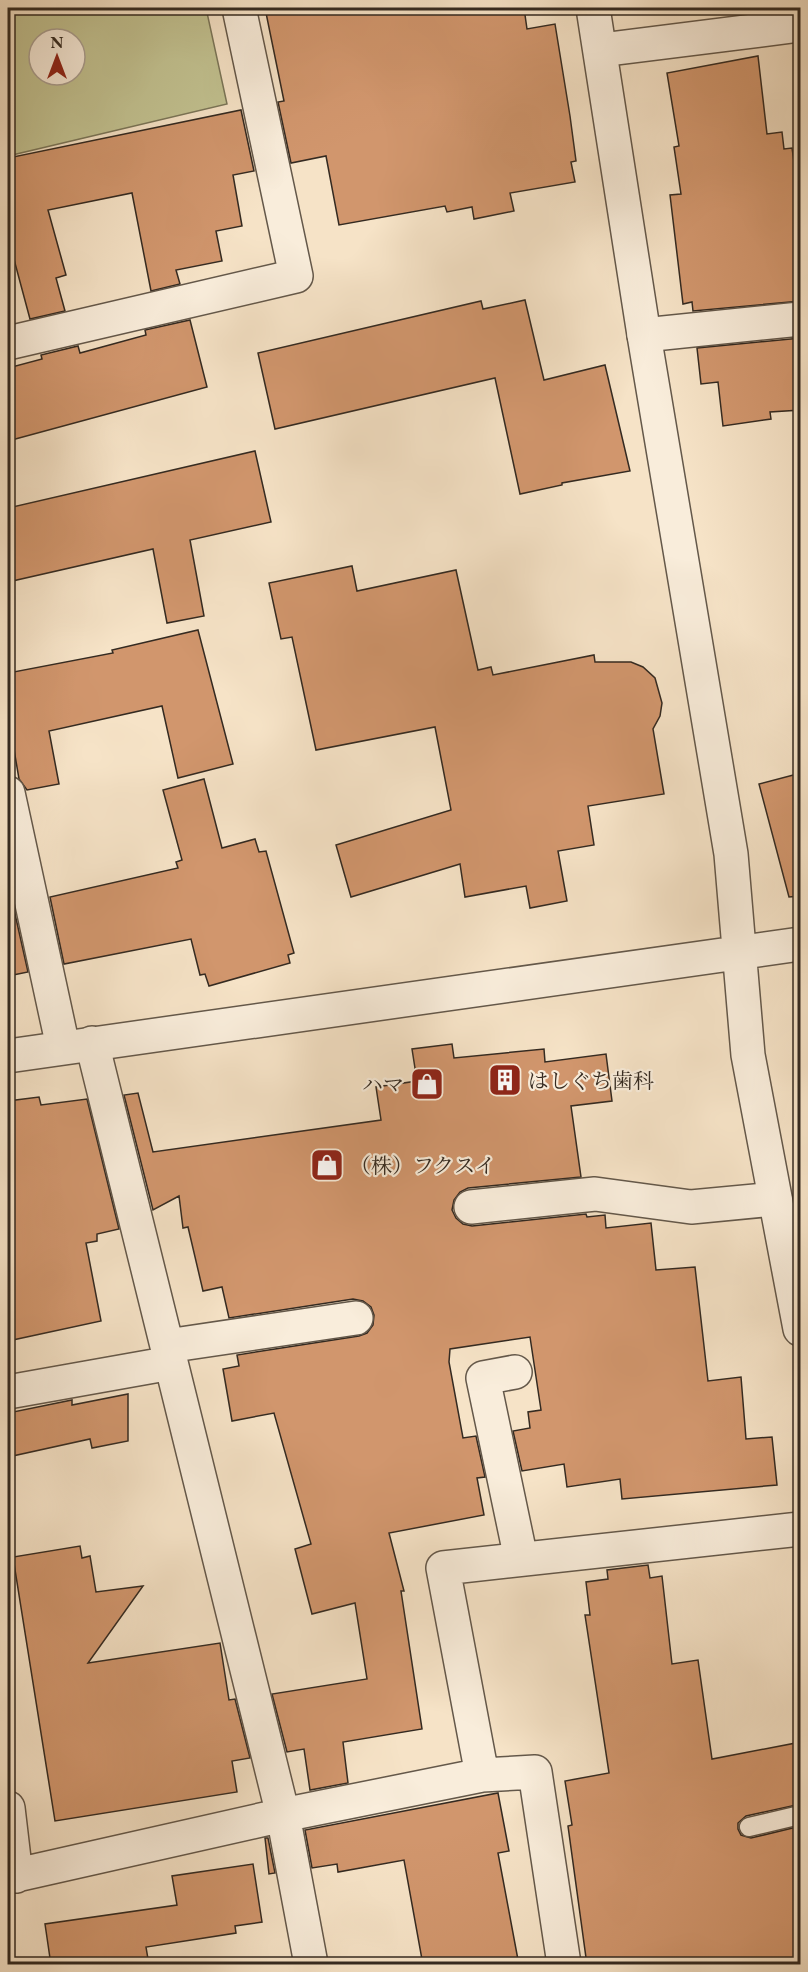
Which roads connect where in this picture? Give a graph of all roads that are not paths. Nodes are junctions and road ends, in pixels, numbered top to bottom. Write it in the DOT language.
graph roads {
  1 [pos="239,8"];
  2 [pos="593,8"];
  3 [pos="801,25"];
  4 [pos="601,50"];
  5 [pos="801,320"];
  6 [pos="644,335"];
  7 [pos="8,343"];
  8 [pos="8,793"];
  9 [pos="801,944"];
  10 [pos="739,954"];
  11 [pos="77,1045"];
  12 [pos="8,1056"];
  13 [pos="775,1199"];
  14 [pos="471,1207"];
  15 [pos="356,1318"];
  16 [pos="801,1329"];
  17 [pos="169,1354"];
  18 [pos="515,1372"];
  19 [pos="8,1392"];
  20 [pos="801,1529"];
  21 [pos="521,1559"];
  22 [pos="482,1775"];
  23 [pos="8,1808"];
  24 [pos="283,1815"];
  25 [pos="801,1815"];
  26 [pos="749,1827"];
  27 [pos="12,1876"];
  28 [pos="311,1965"];
  29 [pos="564,1965"];
  1 -- 7 [label="street"];
  2 -- 4 [label="street"];
  3 -- 4 [label="street"];
  4 -- 6 [label="street"];
  5 -- 6 [label="street"];
  6 -- 10 [label="street"];
  8 -- 11 [label="street"];
  9 -- 10 [label="street"];
  10 -- 11 [label="street"];
  10 -- 13 [label="street"];
  11 -- 12 [label="street"];
  11 -- 17 [label="street"];
  13 -- 14 [label="street"];
  13 -- 16 [label="street"];
  15 -- 17 [label="street"];
  17 -- 19 [label="street"];
  17 -- 24 [label="street"];
  18 -- 21 [label="street"];
  20 -- 21 [label="street"];
  21 -- 22 [label="street"];
  22 -- 24 [label="street"];
  22 -- 29 [label="street"];
  23 -- 27 [label="street"];
  24 -- 27 [label="street"];
  24 -- 28 [label="street"];
  25 -- 26 [label="lane"];
}
